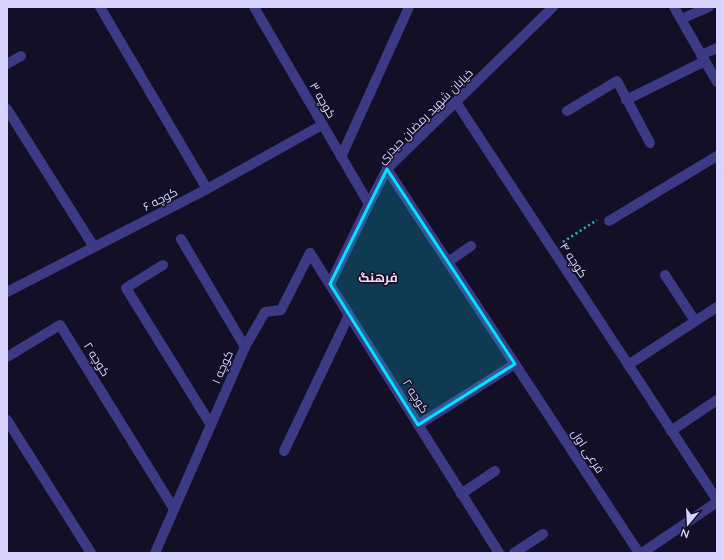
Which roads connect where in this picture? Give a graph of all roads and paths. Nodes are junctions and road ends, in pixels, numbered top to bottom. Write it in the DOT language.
graph roads {
  1 [pos="100,7"];
  2 [pos="255,7"];
  3 [pos="409,7"];
  4 [pos="553,7"];
  5 [pos="674,7"];
  6 [pos="709,7"];
  7 [pos="681,19"];
  8 [pos="717,48"];
  9 [pos="20,56"];
  10 [pos="703,58"];
  11 [pos="7,64"];
  12 [pos="717,82"];
  13 [pos="626,100"];
  14 [pos="456,102"];
  15 [pos="7,108"];
  16 [pos="567,111"];
  17 [pos="322,125"];
  18 [pos="650,143"];
  19 [pos="717,156"];
  20 [pos="341,157"];
  21 [pos="387,169"];
  22 [pos="207,189"];
  23 [pos="368,204"];
  24 [pos="609,221"];
  25 [pos="181,239"];
  26 [pos="471,246"];
  27 [pos="94,247"];
  28 [pos="552,249"];
  29 [pos="310,253"];
  30 [pos="448,262"];
  31 [pos="163,265"];
  32 [pos="666,275"];
  33 [pos="330,284"];
  34 [pos="7,292"];
  35 [pos="717,307"];
  36 [pos="349,314"];
  37 [pos="695,322"];
  38 [pos="245,347"];
  39 [pos="7,357"];
  40 [pos="515,364"];
  41 [pos="628,365"];
  42 [pos="717,400"];
  43 [pos="7,420"];
  44 [pos="211,425"];
  45 [pos="418,425"];
  46 [pos="671,431"];
  47 [pos="284,451"];
  48 [pos="495,471"];
  49 [pos="462,494"];
  50 [pos="717,501"];
  51 [pos="174,509"];
  52 [pos="543,534"];
  53 [pos="91,553"];
  54 [pos="155,553"];
  55 [pos="499,553"];
  56 [pos="514,553"];
  57 [pos="640,553"];
  1 -- 22 [label="street"];
  2 -- 17 [label="street, کوچه ۳"];
  3 -- 20 [label="street"];
  4 -- 14 [label="street, خیابان شهید رمضان حیدری"];
  5 -- 7 [label="street"];
  6 -- 7 [label="street"];
  7 -- 10 [label="street"];
  8 -- 10 [label="street"];
  9 -- 11 [label="street"];
  10 -- 12 [label="street"];
  10 -- 13 [label="street"];
  13 -- 16 [label="street"];
  13 -- 18 [label="street"];
  14 -- 21 [label="street, خیابان شهید رمضان حیدری"];
  14 -- 28 [label="street, کوچه ۴"];
  15 -- 27 [label="street"];
  17 -- 20 [label="street, کوچه ۳"];
  17 -- 22 [label="street, کوچه ۶"];
  19 -- 24 [label="street"];
  20 -- 23 [label="street, کوچه ۳"];
  21 -- 23 [label="street, خیابان شهید رمضان حیدری"];
  21 -- 30 [label="street"];
  22 -- 27 [label="street, کوچه ۶"];
  23 -- 33 [label="street, خیابان شهید رمضان حیدری"];
  24 -- 28 [label="path"];
  25 -- 38 [label="street"];
  26 -- 30 [label="street"];
  27 -- 34 [label="street, کوچه ۶"];
  28 -- 41 [label="street, کوچه ۴"];
  29 -- 33 [label="street, کوچه ۲"];
  29 -- 38 [label="street, کوچه ۱"];
  30 -- 40 [label="street"];
  31 -- 44 [label="street"];
  32 -- 37 [label="street"];
  33 -- 36 [label="street, کوچه ۲"];
  35 -- 37 [label="street"];
  36 -- 45 [label="street, کوچه ۲"];
  36 -- 47 [label="street"];
  37 -- 41 [label="street"];
  38 -- 44 [label="street, کوچه ۱"];
  39 -- 51 [label="street, کوچه ۲"];
  40 -- 45 [label="street"];
  40 -- 57 [label="street, فرعی اول"];
  41 -- 46 [label="street, کوچه ۴"];
  42 -- 46 [label="street"];
  43 -- 53 [label="street"];
  44 -- 51 [label="street, کوچه ۱"];
  45 -- 49 [label="street, کوچه ۲"];
  46 -- 50 [label="street, کوچه ۴"];
  48 -- 49 [label="street"];
  49 -- 55 [label="street, کوچه ۲"];
  50 -- 57 [label="street"];
  51 -- 54 [label="street"];
  52 -- 56 [label="street"];
}
